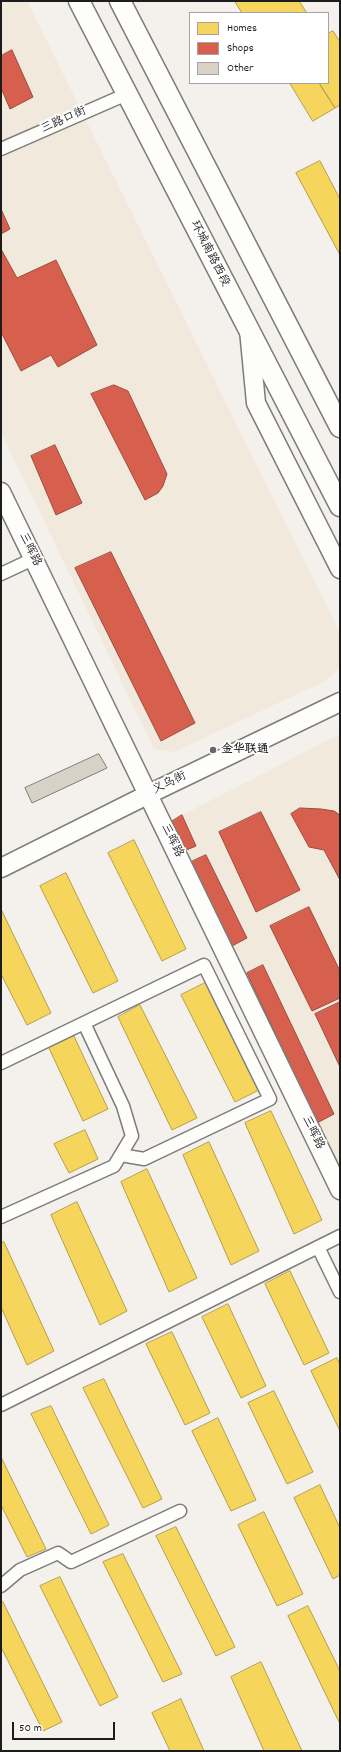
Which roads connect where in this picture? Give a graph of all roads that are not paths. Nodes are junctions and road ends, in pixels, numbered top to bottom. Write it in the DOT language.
graph roads {
  1 [pos="79,1"];
  2 [pos="120,1"];
  3 [pos="127,94"];
  4 [pos="1,150"];
  5 [pos="249,330"];
  6 [pos="340,427"];
  7 [pos="1,492"];
  8 [pos="340,506"];
  9 [pos="33,559"];
  10 [pos="340,568"];
  11 [pos="1,574"];
  12 [pos="340,702"];
  13 [pos="148,794"];
  14 [pos="1,868"];
  15 [pos="84,1023"];
  16 [pos="1,1063"];
  17 [pos="121,1155"];
  18 [pos="340,1190"];
  19 [pos="1,1217"];
  20 [pos="340,1236"];
  21 [pos="318,1247"];
  22 [pos="340,1292"];
  23 [pos="1,1405"];
  24 [pos="180,1511"];
  25 [pos="1,1586"];
  1 -- 3 [label="main road, 环城南路西段"];
  2 -- 6 [label="main road"];
  3 -- 4 [label="street, 三路口街"];
  3 -- 5 [label="main road, 环城南路西段"];
  5 -- 8 [label="main road, 环城南路西段"];
  5 -- 10 [label="street"];
  7 -- 9 [label="street, 三晖路"];
  9 -- 11 [label="street"];
  9 -- 13 [label="street, 三晖路"];
  12 -- 13 [label="street, 义乌街"];
  13 -- 14 [label="street, 义乌街"];
  13 -- 18 [label="street, 三晖路"];
  15 -- 16 [label="street"];
  15 -- 17 [label="street"];
  15 -- 17 [label="street"];
  17 -- 19 [label="street"];
  20 -- 21 [label="street"];
  21 -- 22 [label="street"];
  21 -- 23 [label="street"];
  24 -- 25 [label="street"];
}
